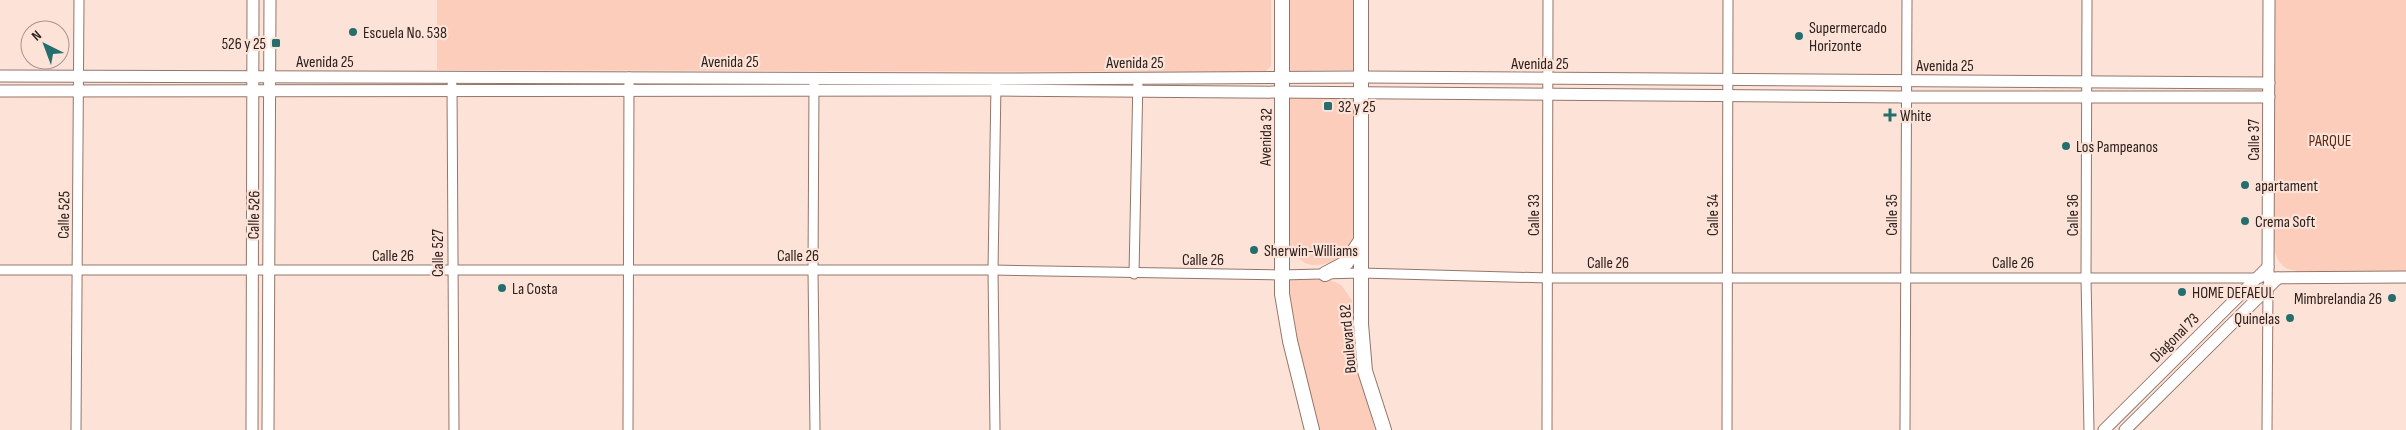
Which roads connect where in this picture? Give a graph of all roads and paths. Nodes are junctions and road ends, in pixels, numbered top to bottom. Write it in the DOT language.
graph roads {
  1 [pos="79,0"];
  2 [pos="254,0"];
  3 [pos="270,0"];
  4 [pos="1282,0"];
  5 [pos="1361,0"];
  6 [pos="1548,0"];
  7 [pos="1728,0"];
  8 [pos="1907,0"];
  9 [pos="2087,0"];
  10 [pos="2269,0"];
  11 [pos="0,76"];
  12 [pos="79,76"];
  13 [pos="452,76"];
  14 [pos="253,77"];
  15 [pos="270,77"];
  16 [pos="629,77"];
  17 [pos="815,77"];
  18 [pos="1362,77"];
  19 [pos="1138,78"];
  20 [pos="1283,78"];
  21 [pos="1548,79"];
  22 [pos="1728,80"];
  23 [pos="2087,81"];
  24 [pos="1906,82"];
  25 [pos="2269,83"];
  26 [pos="996,84"];
  27 [pos="452,90"];
  28 [pos="629,90"];
  29 [pos="0,91"];
  30 [pos="270,91"];
  31 [pos="814,91"];
  32 [pos="1136,91"];
  33 [pos="79,92"];
  34 [pos="254,92"];
  35 [pos="1283,93"];
  36 [pos="1362,94"];
  37 [pos="1548,95"];
  38 [pos="1728,96"];
  39 [pos="2087,96"];
  40 [pos="2269,97"];
  41 [pos="1906,98"];
  42 [pos="1360,242"];
  43 [pos="0,270"];
  44 [pos="993,270"];
  45 [pos="77,271"];
  46 [pos="253,271"];
  47 [pos="269,271"];
  48 [pos="451,271"];
  49 [pos="630,271"];
  50 [pos="813,271"];
  51 [pos="1361,273"];
  52 [pos="1134,274"];
  53 [pos="1325,274"];
  54 [pos="1281,275"];
  55 [pos="2406,277"];
  56 [pos="1548,278"];
  57 [pos="1727,278"];
  58 [pos="1906,278"];
  59 [pos="2086,278"];
  60 [pos="2268,278"];
  61 [pos="76,430"];
  62 [pos="252,430"];
  63 [pos="268,430"];
  64 [pos="454,430"];
  65 [pos="628,430"];
  66 [pos="815,430"];
  67 [pos="995,430"];
  68 [pos="1312,430"];
  69 [pos="1384,430"];
  70 [pos="1548,430"];
  71 [pos="1727,430"];
  72 [pos="1906,430"];
  73 [pos="2089,430"];
  74 [pos="2104,430"];
  75 [pos="2125,430"];
  76 [pos="2266,430"];
  1 -- 12 [label="street, Calle 525"];
  2 -- 14 [label="main road, Calle 526"];
  3 -- 15 [label="main road, Calle 526"];
  4 -- 20 [label="highway, Avenida 32"];
  5 -- 18 [label="highway"];
  6 -- 21 [label="street, Calle 33"];
  7 -- 22 [label="street, Calle 34"];
  8 -- 24 [label="street, Calle 35"];
  9 -- 23 [label="street, Calle 36"];
  10 -- 25 [label="main road, Calle 37"];
  11 -- 12 [label="main road, Avenida 25"];
  12 -- 14 [label="main road, Avenida 25"];
  12 -- 33 [label="street, Calle 525"];
  13 -- 15 [label="main road, Avenida 25"];
  13 -- 16 [label="main road, Avenida 25"];
  13 -- 27 [label="street, Calle 527"];
  14 -- 15 [label="main road, Avenida 25"];
  14 -- 34 [label="main road, Calle 526"];
  15 -- 30 [label="main road, Calle 526"];
  16 -- 17 [label="main road, Avenida 25"];
  16 -- 28 [label="street"];
  17 -- 26 [label="main road, Avenida 25"];
  17 -- 31 [label="street"];
  18 -- 20 [label="main road, Avenida 25"];
  18 -- 21 [label="main road, Avenida 25"];
  18 -- 36 [label="highway"];
  19 -- 20 [label="main road, Avenida 25"];
  19 -- 26 [label="main road, Avenida 25"];
  19 -- 32 [label="street"];
  20 -- 35 [label="highway, Avenida 32"];
  21 -- 22 [label="main road, Avenida 25"];
  21 -- 37 [label="street, Calle 33"];
  22 -- 24 [label="main road, Avenida 25"];
  22 -- 38 [label="street, Calle 34"];
  23 -- 24 [label="main road, Avenida 25"];
  23 -- 25 [label="main road, Avenida 25"];
  23 -- 39 [label="street, Calle 36"];
  24 -- 41 [label="street, Calle 35"];
  25 -- 40 [label="main road, Calle 37"];
  26 -- 31 [label="main road, Avenida 25"];
  26 -- 32 [label="main road, Avenida 25"];
  26 -- 44 [label="street"];
  27 -- 28 [label="main road, Avenida 25"];
  27 -- 30 [label="main road, Avenida 25"];
  27 -- 48 [label="street, Calle 527"];
  28 -- 31 [label="main road, Avenida 25"];
  28 -- 49 [label="street"];
  29 -- 33 [label="main road, Avenida 25"];
  30 -- 34 [label="main road, Avenida 25"];
  30 -- 47 [label="main road, Calle 526"];
  31 -- 50 [label="street"];
  32 -- 35 [label="main road, Avenida 25"];
  32 -- 52 [label="street"];
  33 -- 34 [label="main road, Avenida 25"];
  33 -- 45 [label="street, Calle 525"];
  34 -- 46 [label="main road, Calle 526"];
  35 -- 36 [label="main road, Avenida 25"];
  35 -- 54 [label="highway, Avenida 32"];
  36 -- 37 [label="main road, Avenida 25"];
  36 -- 42 [label="highway"];
  37 -- 38 [label="main road, Avenida 25"];
  37 -- 56 [label="street, Calle 33"];
  38 -- 41 [label="main road, Avenida 25"];
  38 -- 57 [label="street, Calle 34"];
  39 -- 40 [label="main road, Avenida 25"];
  39 -- 41 [label="main road, Avenida 25"];
  39 -- 59 [label="street, Calle 36"];
  40 -- 60 [label="main road, Calle 37"];
  41 -- 58 [label="street, Calle 35"];
  42 -- 51 [label="highway"];
  42 -- 53 [label="highway"];
  43 -- 45 [label="street, Calle 26"];
  44 -- 50 [label="street, Calle 26"];
  44 -- 52 [label="street, Calle 26"];
  44 -- 67 [label="street"];
  45 -- 46 [label="street, Calle 26"];
  45 -- 61 [label="street, Calle 525"];
  46 -- 47 [label="street, Calle 26"];
  46 -- 62 [label="main road, Calle 526"];
  47 -- 48 [label="street, Calle 26"];
  47 -- 63 [label="main road, Calle 526"];
  48 -- 49 [label="street, Calle 26"];
  48 -- 64 [label="street, Calle 527"];
  49 -- 50 [label="street, Calle 26"];
  49 -- 65 [label="street"];
  50 -- 66 [label="street"];
  51 -- 53 [label="street, Calle 26"];
  51 -- 56 [label="street, Calle 26"];
  51 -- 69 [label="highway, Boulevard 82"];
  52 -- 54 [label="street, Calle 26"];
  53 -- 54 [label="street, Calle 26"];
  54 -- 68 [label="highway"];
  55 -- 60 [label="main road, Calle 26"];
  56 -- 57 [label="street, Calle 26"];
  56 -- 70 [label="street, Calle 33"];
  57 -- 58 [label="street, Calle 26"];
  57 -- 71 [label="street, Calle 34"];
  58 -- 59 [label="street, Calle 26"];
  58 -- 72 [label="street, Calle 35"];
  59 -- 60 [label="street, Calle 26"];
  59 -- 73 [label="street, Calle 36"];
  60 -- 74 [label="main road, Diagonal 73"];
  60 -- 75 [label="main road, Diagonal 73"];
  60 -- 76 [label="street, Calle 37"];
}
